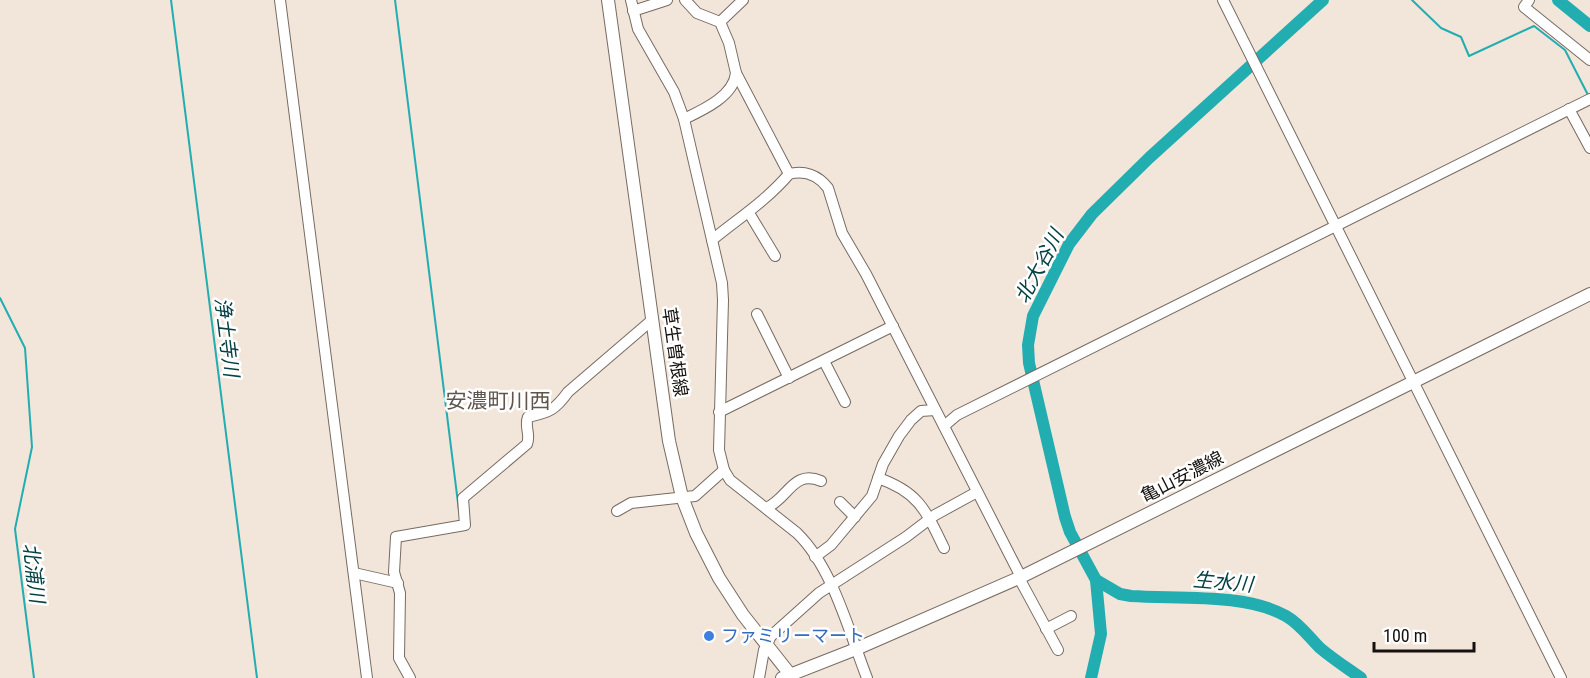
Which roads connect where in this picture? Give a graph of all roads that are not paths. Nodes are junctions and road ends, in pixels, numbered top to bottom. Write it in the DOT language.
graph roads {
  1 [pos="280,0"];
  2 [pos="608,0"];
  3 [pos="667,0"];
  4 [pos="685,0"];
  5 [pos="743,0"];
  6 [pos="1223,0"];
  7 [pos="1526,3"];
  8 [pos="632,5"];
  9 [pos="720,22"];
  10 [pos="1590,60"];
  11 [pos="736,73"];
  12 [pos="1590,99"];
  13 [pos="1569,109"];
  14 [pos="684,119"];
  15 [pos="1590,148"];
  16 [pos="789,174"];
  17 [pos="749,213"];
  18 [pos="1336,225"];
  19 [pos="712,240"];
  20 [pos="775,256"];
  21 [pos="1590,294"];
  22 [pos="757,314"];
  23 [pos="652,320"];
  24 [pos="893,326"];
  25 [pos="824,361"];
  26 [pos="789,378"];
  27 [pos="1412,382"];
  28 [pos="845,402"];
  29 [pos="935,410"];
  30 [pos="719,412"];
  31 [pos="944,426"];
  32 [pos="723,470"];
  33 [pos="878,478"];
  34 [pos="821,481"];
  35 [pos="977,492"];
  36 [pos="682,497"];
  37 [pos="840,502"];
  38 [pos="766,508"];
  39 [pos="617,511"];
  40 [pos="855,517"];
  41 [pos="930,519"];
  42 [pos="944,548"];
  43 [pos="815,557"];
  44 [pos="354,573"];
  45 [pos="1020,578"];
  46 [pos="398,583"];
  47 [pos="831,585"];
  48 [pos="1071,616"];
  49 [pos="1046,628"];
  50 [pos="766,643"];
  51 [pos="856,649"];
  52 [pos="1058,650"];
  53 [pos="789,677"];
  54 [pos="367,678"];
  55 [pos="411,678"];
  56 [pos="759,678"];
  57 [pos="867,678"];
  58 [pos="1561,678"];
  1 -- 44 [label="street"];
  2 -- 23 [label="main road, 草生曽根線"];
  3 -- 8 [label="street"];
  4 -- 9 [label="street"];
  5 -- 9 [label="street"];
  6 -- 18 [label="street"];
  7 -- 10 [label="street"];
  8 -- 14 [label="street"];
  9 -- 11 [label="street"];
  11 -- 14 [label="street"];
  11 -- 16 [label="street"];
  12 -- 13 [label="street"];
  13 -- 15 [label="street"];
  13 -- 18 [label="street"];
  14 -- 19 [label="street"];
  16 -- 17 [label="street"];
  16 -- 24 [label="street"];
  17 -- 19 [label="street"];
  17 -- 20 [label="street"];
  18 -- 27 [label="street"];
  18 -- 31 [label="street"];
  19 -- 30 [label="street"];
  21 -- 27 [label="main road, 亀山安濃線"];
  22 -- 26 [label="street"];
  23 -- 36 [label="main road, 草生曽根線"];
  23 -- 46 [label="street"];
  24 -- 25 [label="street"];
  24 -- 29 [label="street"];
  25 -- 26 [label="street"];
  25 -- 28 [label="street"];
  26 -- 30 [label="street"];
  27 -- 45 [label="main road, 亀山安濃線"];
  27 -- 58 [label="street"];
  29 -- 31 [label="street"];
  29 -- 33 [label="street"];
  30 -- 32 [label="street"];
  31 -- 35 [label="street"];
  32 -- 36 [label="street"];
  32 -- 38 [label="street"];
  33 -- 40 [label="street"];
  33 -- 41 [label="street"];
  34 -- 38 [label="street"];
  35 -- 41 [label="street"];
  35 -- 45 [label="street"];
  36 -- 39 [label="street"];
  36 -- 50 [label="main road, 草生曽根線"];
  37 -- 40 [label="street"];
  38 -- 43 [label="street"];
  40 -- 43 [label="street"];
  41 -- 42 [label="street"];
  41 -- 47 [label="street"];
  43 -- 47 [label="street"];
  44 -- 46 [label="street"];
  44 -- 54 [label="street"];
  45 -- 49 [label="street"];
  45 -- 51 [label="main road, 亀山安濃線"];
  46 -- 55 [label="street"];
  47 -- 50 [label="street"];
  47 -- 51 [label="street"];
  48 -- 49 [label="street"];
  49 -- 52 [label="street"];
  50 -- 53 [label="main road, 草生曽根線"];
  50 -- 56 [label="street"];
  51 -- 53 [label="main road, 亀山安濃線"];
  51 -- 57 [label="street"];
}
